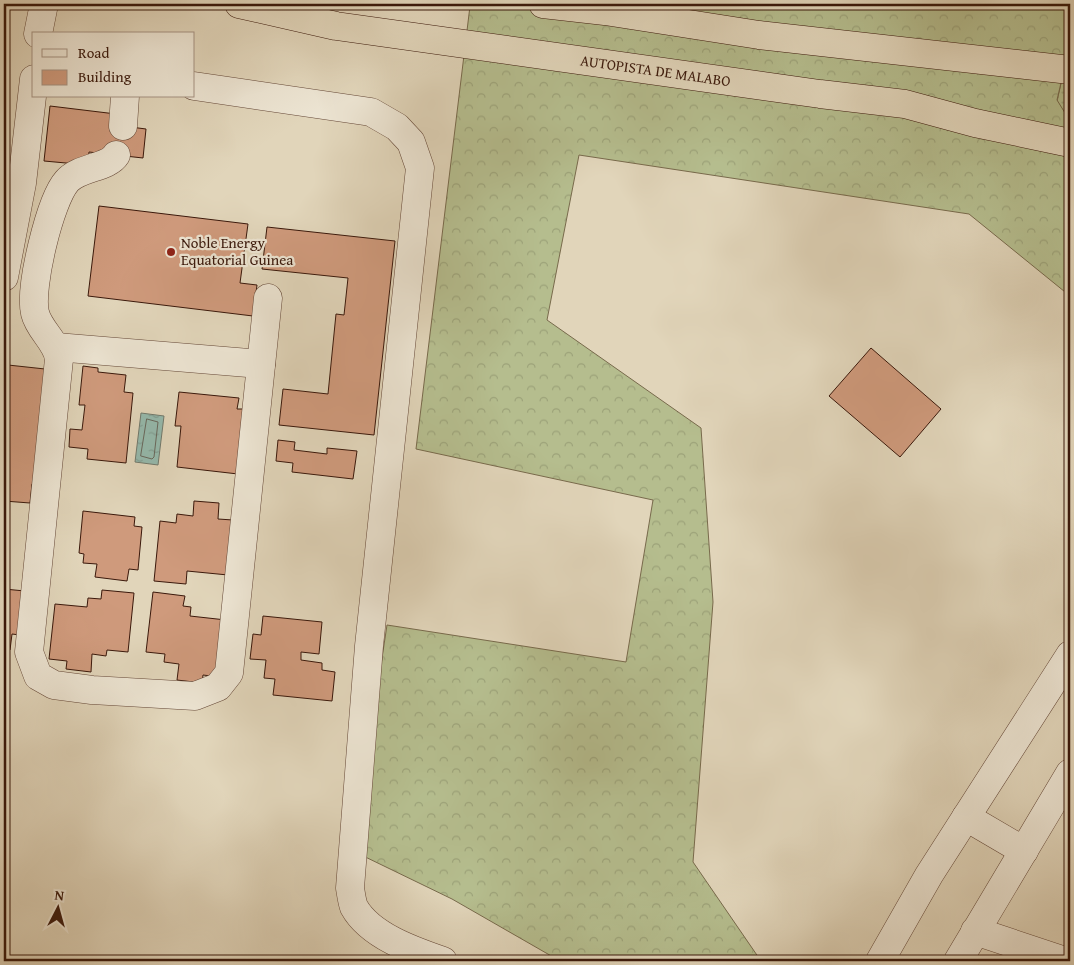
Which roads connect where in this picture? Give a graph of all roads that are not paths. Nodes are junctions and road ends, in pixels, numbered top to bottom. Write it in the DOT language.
graph roads {
  1 [pos="44,4"];
  2 [pos="239,4"];
  3 [pos="543,4"];
  4 [pos="606,7"];
  5 [pos="38,32"];
  6 [pos="1070,70"];
  7 [pos="195,86"];
  8 [pos="32,96"];
  9 [pos="125,98"];
  10 [pos="123,126"];
  11 [pos="1070,143"];
  12 [pos="116,154"];
  13 [pos="4,277"];
  14 [pos="268,298"];
  15 [pos="56,347"];
  16 [pos="261,364"];
  17 [pos="1070,656"];
  18 [pos="1070,772"];
  19 [pos="966,817"];
  20 [pos="1024,851"];
  21 [pos="975,931"];
  22 [pos="443,961"];
  23 [pos="880,961"];
  24 [pos="958,961"];
  25 [pos="1065,961"];
  1 -- 5 [label="street"];
  2 -- 11 [label="highway, AUTOPISTA DE MALABO"];
  3 -- 4 [label="highway"];
  4 -- 6 [label="highway"];
  7 -- 22 [label="street"];
  8 -- 13 [label="street"];
  9 -- 10 [label="street"];
  12 -- 15 [label="street"];
  14 -- 16 [label="street"];
  15 -- 16 [label="street"];
  15 -- 16 [label="street"];
  17 -- 19 [label="street"];
  18 -- 20 [label="street"];
  19 -- 20 [label="street"];
  19 -- 23 [label="street"];
  20 -- 21 [label="street"];
  21 -- 24 [label="street"];
  21 -- 25 [label="street"];
}
